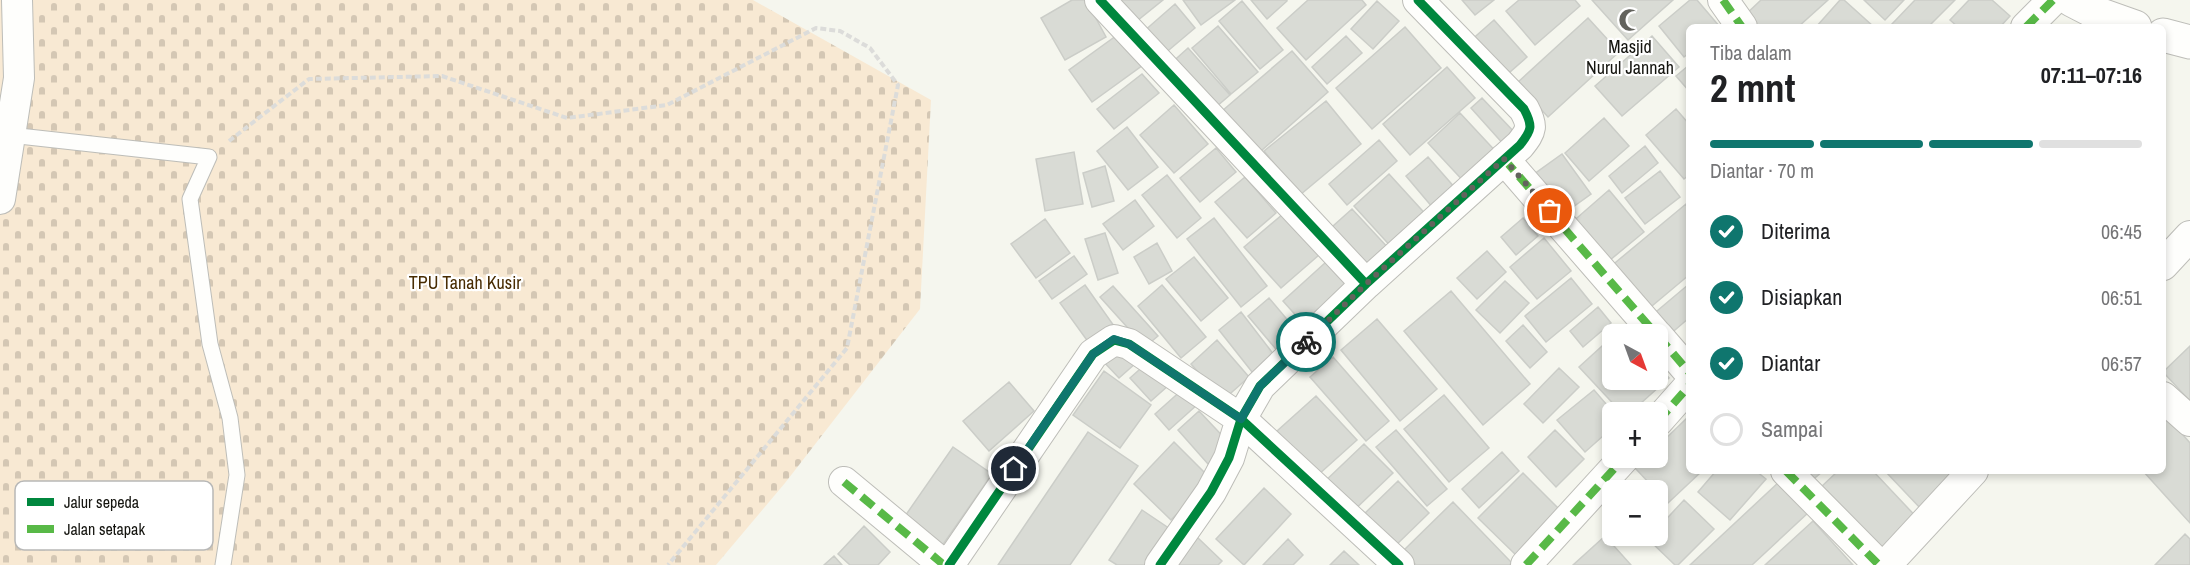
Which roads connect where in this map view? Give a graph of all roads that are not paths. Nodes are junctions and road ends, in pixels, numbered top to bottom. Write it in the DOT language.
graph roads {
  1 [pos="17,0"];
  2 [pos="1100,0"];
  3 [pos="1418,0"];
  4 [pos="1723,0"];
  5 [pos="2053,0"];
  6 [pos="2072,0"];
  7 [pos="1740,24"];
  8 [pos="2029,24"];
  9 [pos="2126,24"];
  10 [pos="2166,36"];
  11 [pos="2190,42"];
  12 [pos="10,135"];
  13 [pos="1504,159"];
  14 [pos="0,198"];
  15 [pos="2190,236"];
  16 [pos="2166,262"];
  17 [pos="1366,284"];
  18 [pos="1647,324"];
  19 [pos="1668,348"];
  20 [pos="1686,369"];
  21 [pos="1686,389"];
  22 [pos="2166,401"];
  23 [pos="1668,410"];
  24 [pos="1241,419"];
  25 [pos="2190,421"];
  26 [pos="1615,468"];
  27 [pos="1789,474"];
  28 [pos="1970,474"];
  29 [pos="844,482"];
  30 [pos="222,565"];
  31 [pos="947,565"];
  32 [pos="1160,565"];
  33 [pos="1399,565"];
  34 [pos="1526,565"];
  35 [pos="1879,565"];
  36 [pos="1886,565"];
  1 -- 12 [label="street"];
  2 -- 17 [label="street"];
  3 -- 13 [label="street"];
  4 -- 7 [label="street"];
  5 -- 8 [label="street"];
  6 -- 9 [label="street"];
  10 -- 11 [label="street"];
  12 -- 14 [label="street"];
  12 -- 30 [label="lane"];
  13 -- 17 [label="street"];
  13 -- 18 [label="street"];
  15 -- 16 [label="street"];
  17 -- 24 [label="street"];
  19 -- 20 [label="street"];
  21 -- 23 [label="street"];
  22 -- 25 [label="street"];
  24 -- 31 [label="street"];
  24 -- 32 [label="street"];
  24 -- 33 [label="street"];
  26 -- 34 [label="street"];
  27 -- 35 [label="street"];
  28 -- 36 [label="street"];
  29 -- 31 [label="street"];
}
